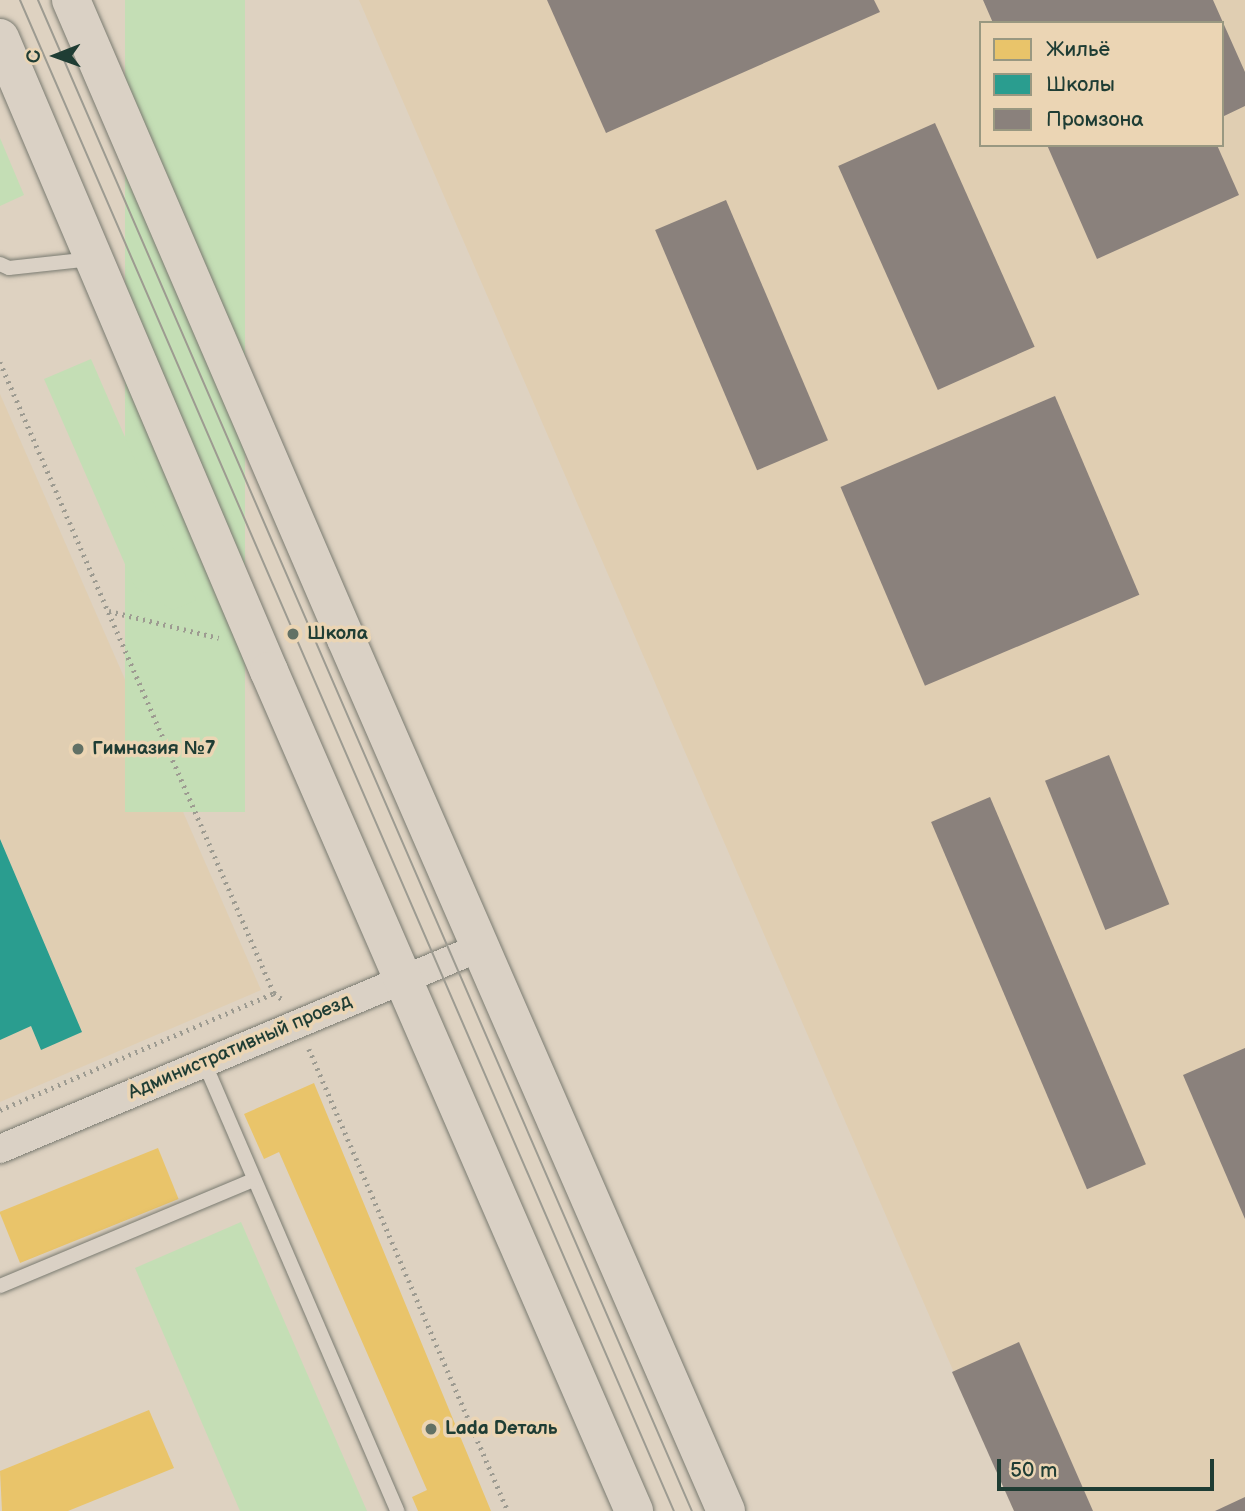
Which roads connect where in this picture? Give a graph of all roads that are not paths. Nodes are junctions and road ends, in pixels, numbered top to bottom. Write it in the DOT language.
graph roads {
  1 [pos="71,0"];
  2 [pos="0,38"];
  3 [pos="94,259"];
  4 [pos="0,264"];
  5 [pos="481,947"];
  6 [pos="404,980"];
  7 [pos="204,1062"];
  8 [pos="0,1149"];
  9 [pos="253,1180"];
  10 [pos="0,1286"];
  11 [pos="397,1511"];
  12 [pos="634,1511"];
  13 [pos="726,1511"];
  1 -- 5 [label="highway"];
  2 -- 3 [label="highway"];
  3 -- 4 [label="lane"];
  3 -- 6 [label="highway"];
  5 -- 6 [label="street, Административный проезд"];
  5 -- 13 [label="highway"];
  6 -- 7 [label="street, Административный проезд"];
  6 -- 12 [label="highway"];
  7 -- 8 [label="street, Административный проезд"];
  7 -- 9 [label="lane"];
  9 -- 10 [label="lane"];
  9 -- 11 [label="lane"];
}
